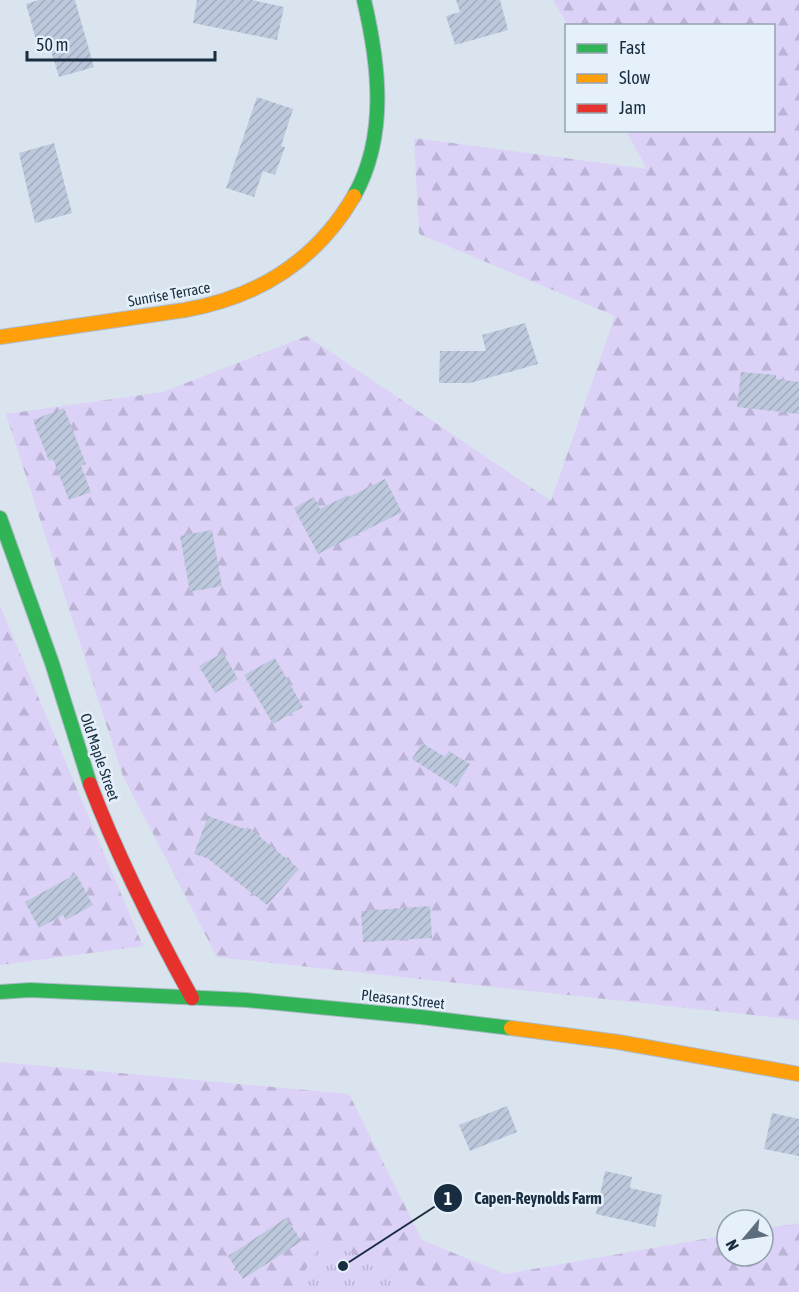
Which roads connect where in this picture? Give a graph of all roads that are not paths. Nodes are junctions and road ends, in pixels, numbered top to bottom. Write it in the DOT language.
graph roads {
  1 [pos="364,0"];
  2 [pos="0,337"];
  3 [pos="0,518"];
  4 [pos="0,992"];
  5 [pos="192,998"];
  6 [pos="799,1074"];
  1 -- 2 [label="street, Sunrise Terrace"];
  3 -- 5 [label="street, Old Maple Street"];
  4 -- 5 [label="street, Pleasant Street"];
  5 -- 6 [label="street, Pleasant Street"];
}
